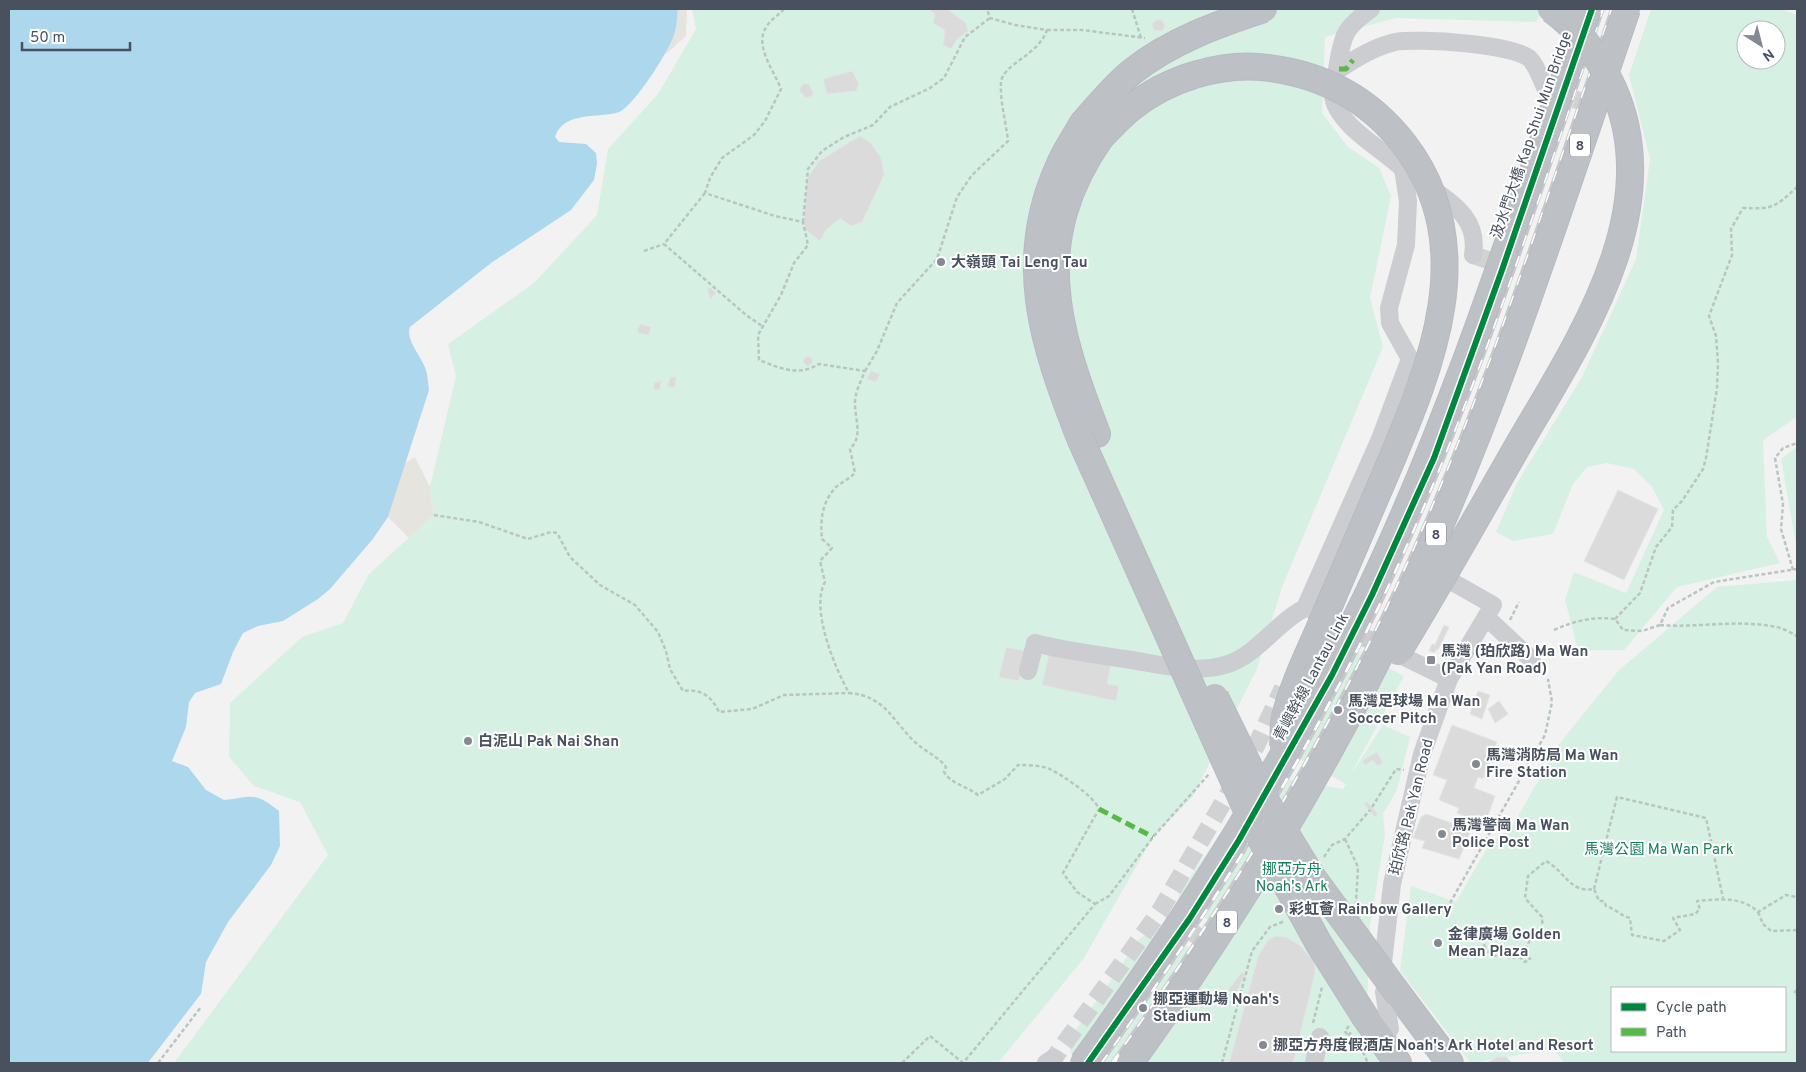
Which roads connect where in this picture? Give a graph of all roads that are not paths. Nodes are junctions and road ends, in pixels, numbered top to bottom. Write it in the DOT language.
graph roads {
  1 [pos="1264,9"];
  2 [pos="1371,9"];
  3 [pos="1551,9"];
  4 [pos="1588,9"];
  5 [pos="1628,9"];
  6 [pos="1337,71"];
  7 [pos="1546,90"];
  8 [pos="1092,130"];
  9 [pos="1403,168"];
  10 [pos="1473,255"];
  11 [pos="1498,270"];
  12 [pos="1088,436"];
  13 [pos="1427,568"];
  14 [pos="1305,608"];
  15 [pos="1489,611"];
  16 [pos="1532,660"];
  17 [pos="1028,671"];
  18 [pos="1449,678"];
  19 [pos="1283,758"];
  20 [pos="1315,776"];
  21 [pos="1383,963"];
  22 [pos="1384,992"];
  23 [pos="1390,1029"];
  24 [pos="1316,1031"];
  25 [pos="1083,1063"];
  26 [pos="1130,1063"];
  27 [pos="1314,1063"];
  28 [pos="1398,1063"];
  29 [pos="1450,1063"];
  1 -- 8 [label="highway, bridge"];
  2 -- 6 [label="street"];
  3 -- 20 [label="highway, bridge"];
  4 -- 11 [label="highway, 汲水門大橋 Kap Shui Mun Bridge, bridge"];
  5 -- 20 [label="highway, 8, bridge"];
  6 -- 7 [label="street"];
  6 -- 9 [label="street"];
  8 -- 12 [label="highway"];
  8 -- 19 [label="highway, bridge"];
  9 -- 10 [label="street"];
  9 -- 14 [label="street"];
  11 -- 19 [label="highway, 青嶼幹線 Lantau Link, bridge"];
  12 -- 28 [label="highway, bridge"];
  12 -- 29 [label="highway, bridge"];
  13 -- 15 [label="street"];
  14 -- 17 [label="street"];
  14 -- 18 [label="street"];
  15 -- 16 [label="street"];
  15 -- 18 [label="street, 珀欣路 Pak Yan Road"];
  18 -- 21 [label="street, 珀欣路 Pak Yan Road"];
  19 -- 25 [label="highway, 青嶼幹線 Lantau Link, bridge"];
  20 -- 26 [label="highway, 8, bridge"];
  22 -- 23 [label="street"];
  24 -- 27 [label="street"];
}
